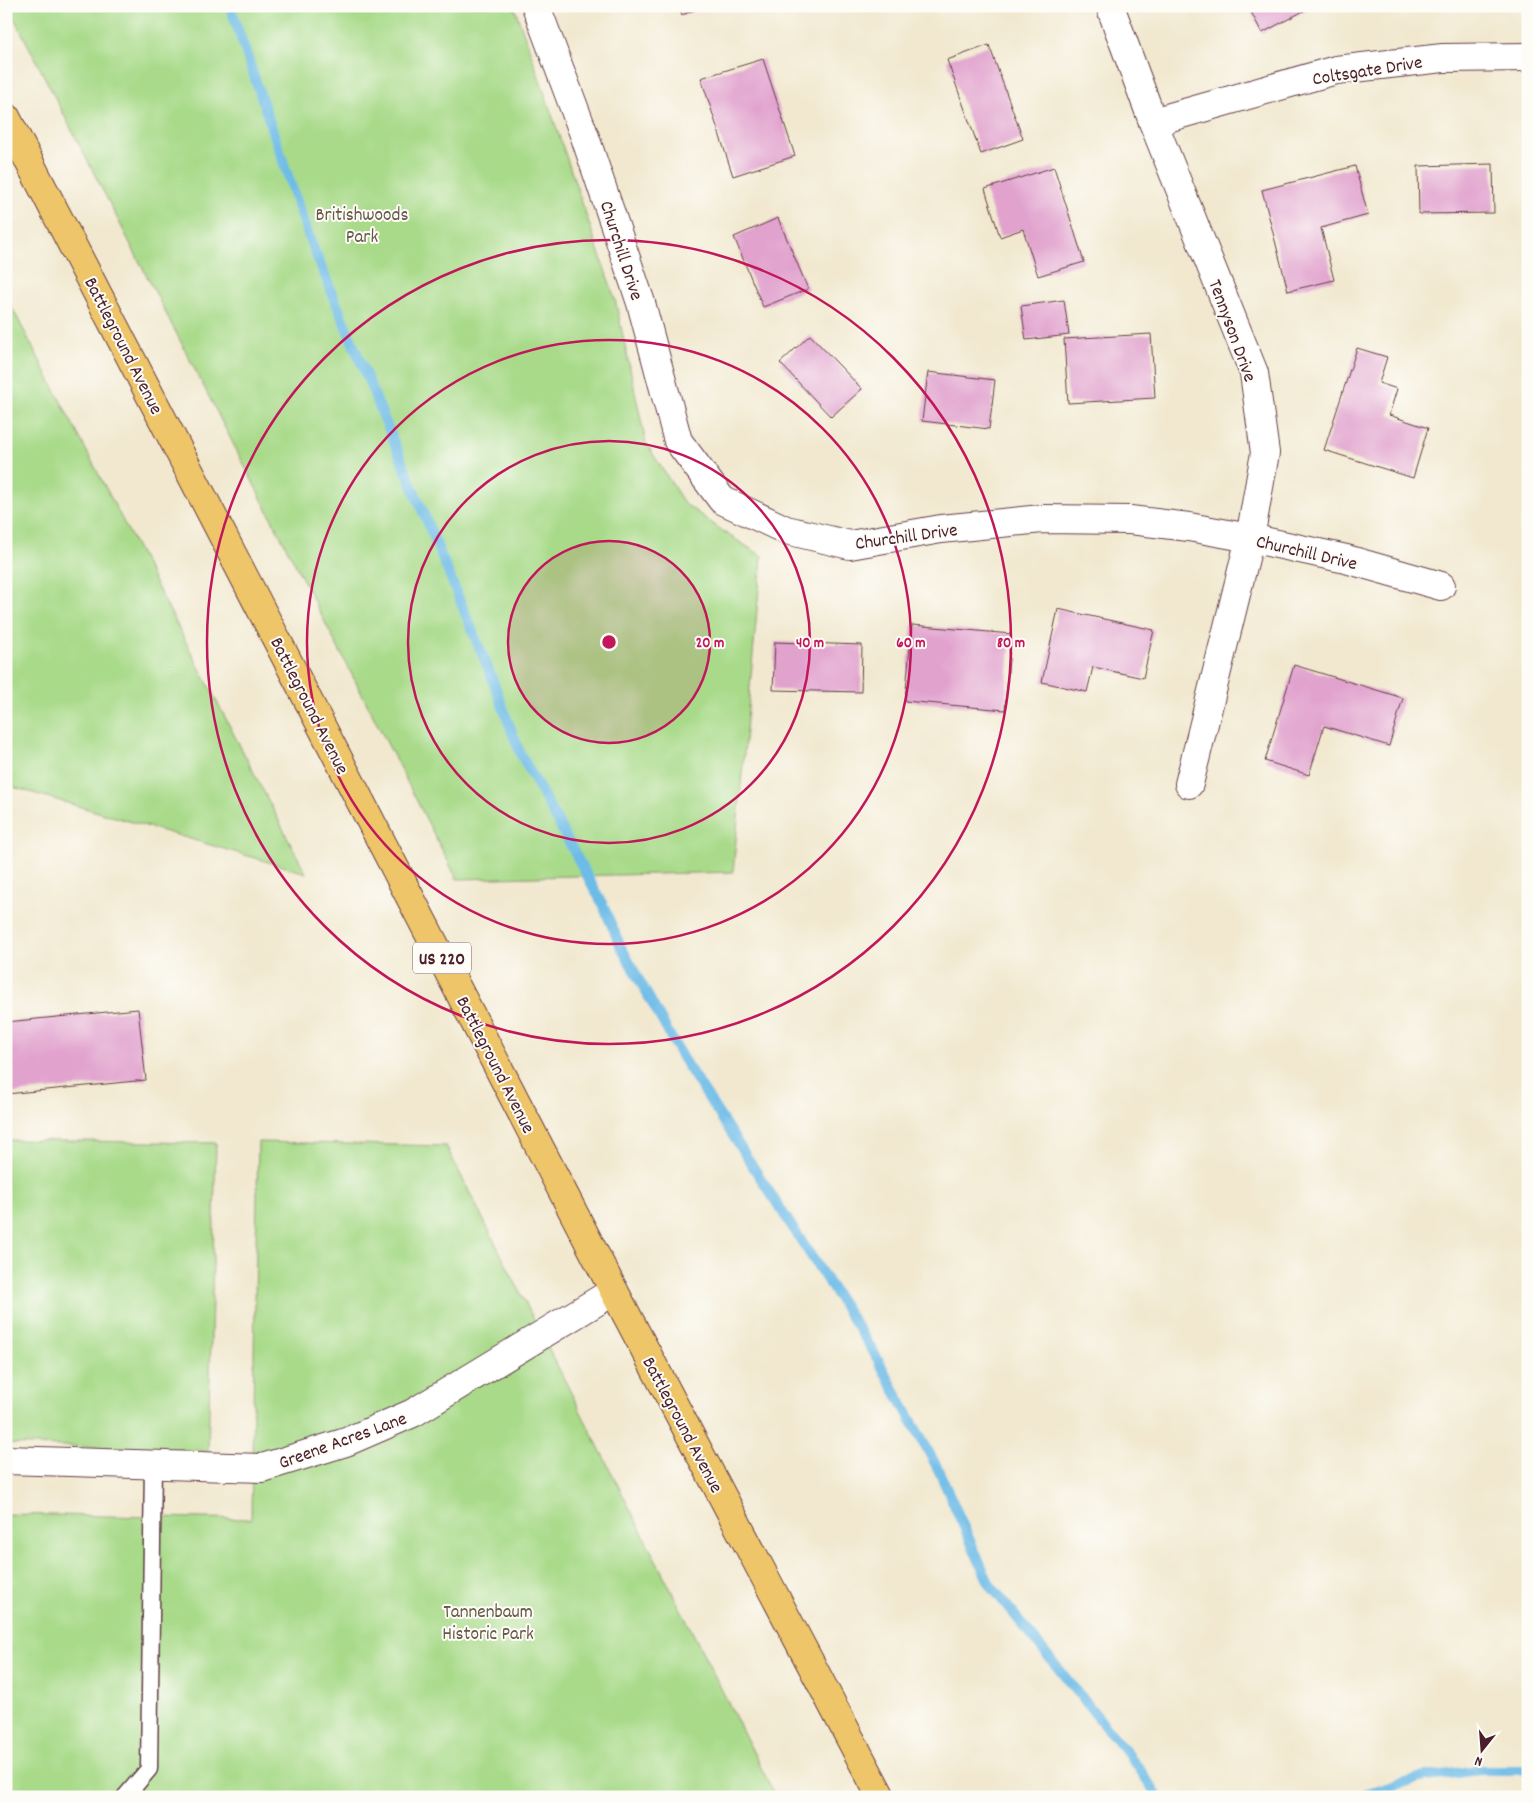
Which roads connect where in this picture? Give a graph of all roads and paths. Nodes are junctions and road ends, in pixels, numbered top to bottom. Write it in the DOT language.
graph roads {
  1 [pos="536,6"];
  2 [pos="1110,6"];
  3 [pos="1528,57"];
  4 [pos="6,117"];
  5 [pos="1153,122"];
  6 [pos="1250,538"];
  7 [pos="1441,586"];
  8 [pos="1189,784"];
  9 [pos="614,1291"];
  10 [pos="6,1460"];
  11 [pos="154,1465"];
  12 [pos="125,1797"];
  13 [pos="881,1797"];
  1 -- 6 [label="street, Churchill Drive"];
  2 -- 5 [label="street, Tennyson Drive"];
  3 -- 5 [label="street, Coltsgate Drive"];
  4 -- 9 [label="main road, Battleground Avenue / US 220"];
  5 -- 6 [label="street, Tennyson Drive"];
  6 -- 7 [label="street, Churchill Drive"];
  6 -- 8 [label="street, Tennyson Drive"];
  9 -- 11 [label="street, Greene Acres Lane"];
  9 -- 13 [label="main road, Battleground Avenue / US 220"];
  10 -- 11 [label="street, Greene Acres Lane"];
  11 -- 12 [label="lane"];
}
